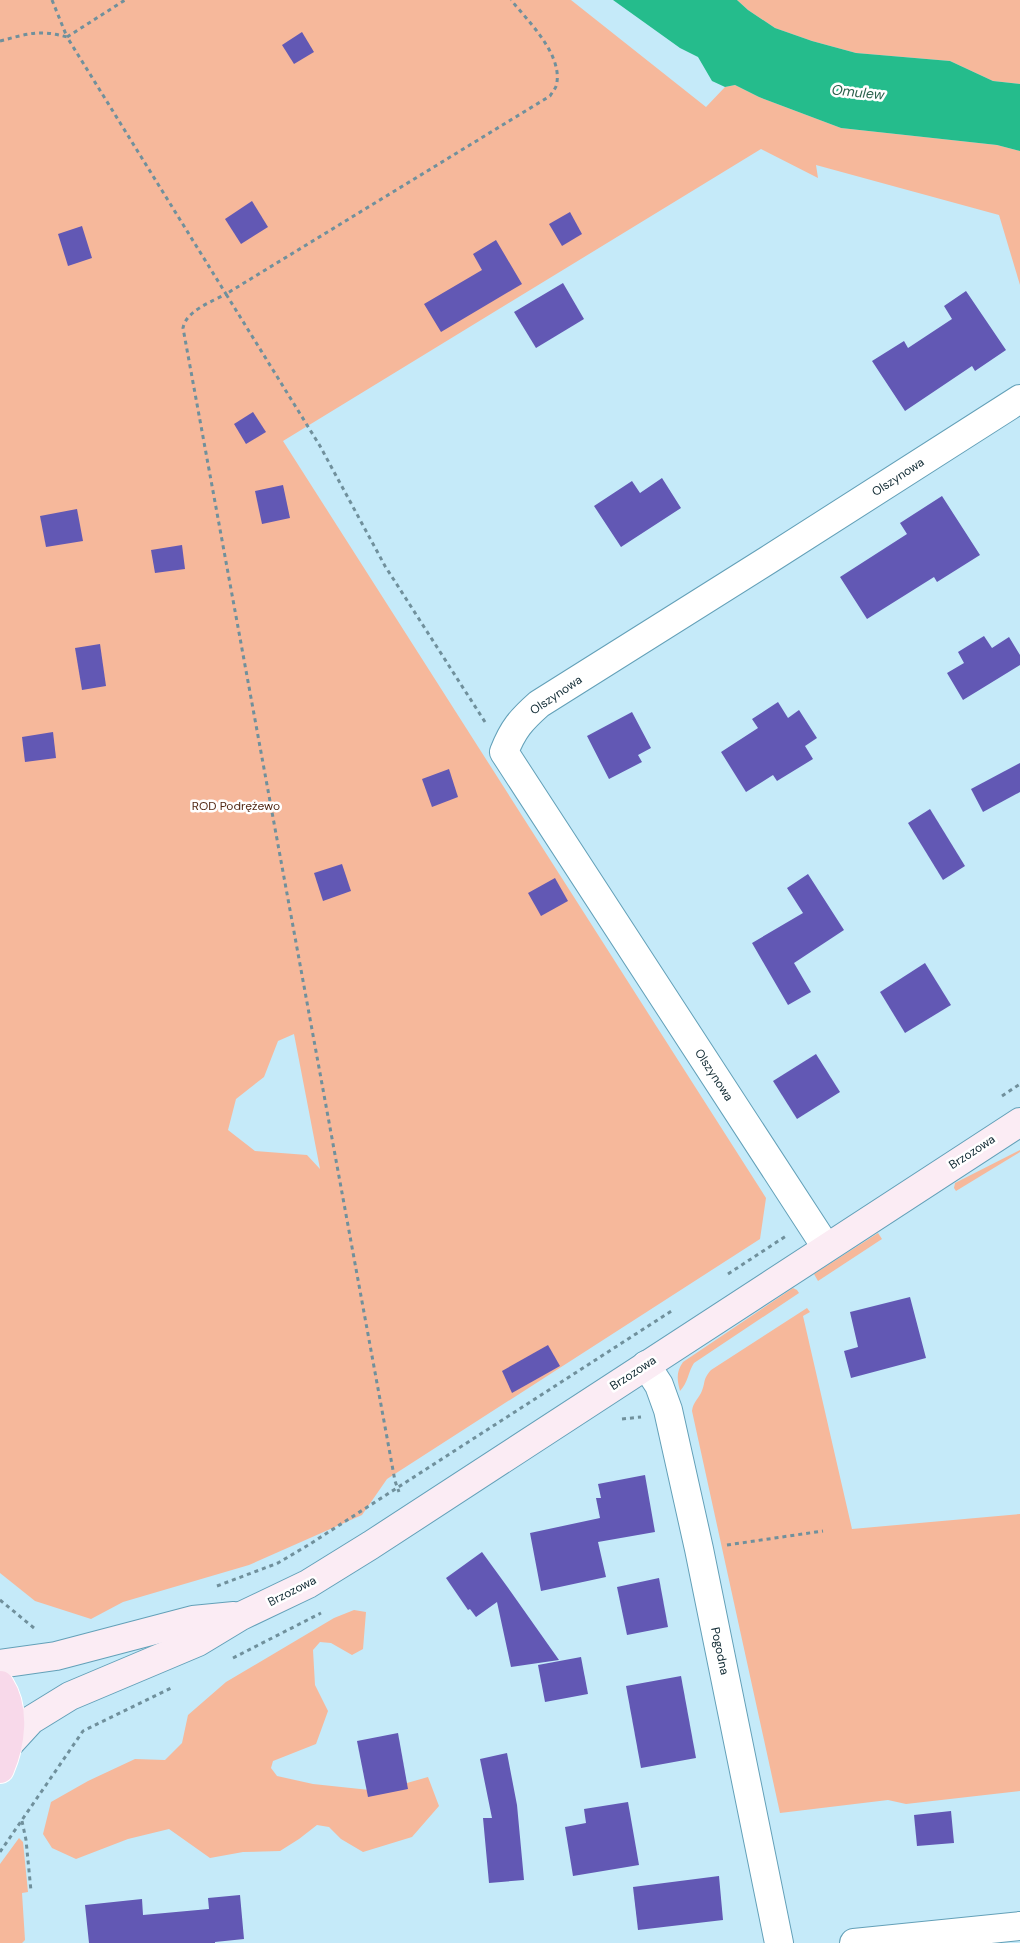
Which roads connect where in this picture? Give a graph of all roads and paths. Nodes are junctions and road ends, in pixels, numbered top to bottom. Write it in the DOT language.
graph roads {
  1 [pos="52,0"];
  2 [pos="125,0"];
  3 [pos="510,0"];
  4 [pos="67,37"];
  5 [pos="0,41"];
  6 [pos="226,294"];
  7 [pos="1020,399"];
  8 [pos="504,752"];
  9 [pos="1020,1122"];
  10 [pos="792,1232"];
  11 [pos="826,1247"];
  12 [pos="720,1279"];
  13 [pos="680,1306"];
  14 [pos="646,1365"];
  15 [pos="397,1488"];
  16 [pos="408,1521"];
  17 [pos="823,1531"];
  18 [pos="699,1549"];
  19 [pos="216,1587"];
  20 [pos="0,1600"];
  21 [pos="241,1616"];
  22 [pos="41,1631"];
  23 [pos="0,1664"];
  24 [pos="0,1685"];
  25 [pos="4,1756"];
  26 [pos="22,1820"];
  27 [pos="32,1891"];
  28 [pos="1020,1926"];
  29 [pos="779,1943"];
  30 [pos="854,1943"];
  1 -- 4 [label="path"];
  2 -- 4 [label="path"];
  3 -- 6 [label="path"];
  4 -- 5 [label="path"];
  4 -- 6 [label="path"];
  6 -- 8 [label="path"];
  6 -- 15 [label="path"];
  7 -- 8 [label="street, Olszynowa"];
  8 -- 11 [label="street, Olszynowa"];
  9 -- 11 [label="main road, Brzozowa"];
  10 -- 12 [label="path"];
  11 -- 14 [label="main road, Brzozowa"];
  13 -- 15 [label="path"];
  14 -- 16 [label="main road, Brzozowa"];
  14 -- 18 [label="street, Pogodna"];
  15 -- 16 [label="path"];
  15 -- 19 [label="path"];
  16 -- 21 [label="main road, Brzozowa"];
  17 -- 18 [label="path"];
  18 -- 29 [label="street, Pogodna"];
  20 -- 22 [label="path"];
  21 -- 23 [label="main road, Brzozowa"];
  21 -- 25 [label="main road, Brzozowa"];
  24 -- 25 [label="main road"];
  26 -- 27 [label="path"];
  28 -- 30 [label="street"];
}
